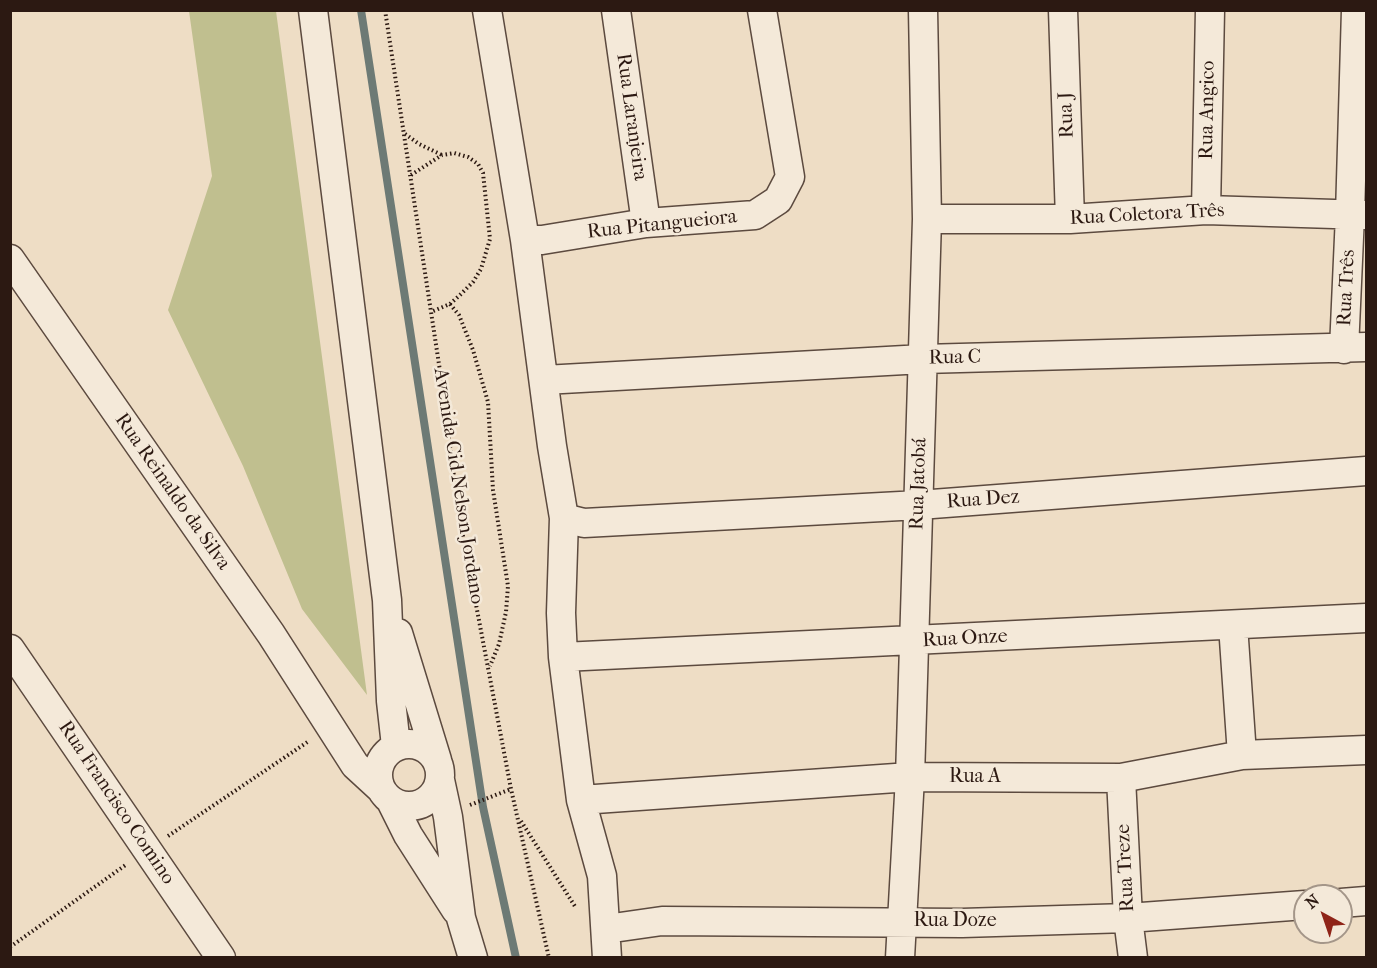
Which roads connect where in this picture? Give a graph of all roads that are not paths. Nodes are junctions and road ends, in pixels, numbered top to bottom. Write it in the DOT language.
graph roads {
  1 [pos="313,10"];
  2 [pos="487,10"];
  3 [pos="615,10"];
  4 [pos="762,10"];
  5 [pos="923,10"];
  6 [pos="1063,10"];
  7 [pos="1210,10"];
  8 [pos="1356,10"];
  9 [pos="1206,210"];
  10 [pos="1358,215"];
  11 [pos="927,219"];
  12 [pos="1070,219"];
  13 [pos="646,223"];
  14 [pos="525,240"];
  15 [pos="10,258"];
  16 [pos="1355,348"];
  17 [pos="923,359"];
  18 [pos="544,380"];
  19 [pos="1366,471"];
  20 [pos="919,505"];
  21 [pos="564,518"];
  22 [pos="387,600"];
  23 [pos="1366,618"];
  24 [pos="1233,625"];
  25 [pos="914,642"];
  26 [pos="10,649"];
  27 [pos="564,657"];
  28 [pos="331,727"];
  29 [pos="393,748"];
  30 [pos="1366,750"];
  31 [pos="1242,755"];
  32 [pos="438,770"];
  33 [pos="910,777"];
  34 [pos="1121,778"];
  35 [pos="386,795"];
  36 [pos="581,800"];
  37 [pos="1293,906"];
  38 [pos="462,918"];
  39 [pos="1128,918"];
  40 [pos="902,921"];
  41 [pos="606,925"];
  42 [pos="221,957"];
  43 [pos="473,957"];
  44 [pos="607,957"];
  45 [pos="900,957"];
  46 [pos="1133,957"];
  1 -- 22 [label="street"];
  2 -- 14 [label="street"];
  3 -- 13 [label="street, Rua Laranjeira"];
  4 -- 13 [label="street, Rua Pitangueiora"];
  5 -- 11 [label="street, Rua Jatobá"];
  6 -- 12 [label="street, Rua J"];
  7 -- 9 [label="street, Rua Angico"];
  8 -- 10 [label="street, Rua Três"];
  9 -- 10 [label="street, Rua Coletora Três"];
  9 -- 12 [label="street, Rua Coletora Três"];
  10 -- 16 [label="street, Rua Três"];
  11 -- 12 [label="street, Rua Coletora Três"];
  11 -- 17 [label="street, Rua Jatobá"];
  13 -- 14 [label="street, Rua Pitangueiora"];
  14 -- 18 [label="street"];
  15 -- 28 [label="street, Rua Reinaldo da Silva"];
  16 -- 17 [label="street, Rua C"];
  17 -- 18 [label="street, Rua C"];
  17 -- 20 [label="street, Rua Jatobá"];
  18 -- 21 [label="street"];
  19 -- 20 [label="street, Rua Dez"];
  20 -- 21 [label="street, Rua Dez"];
  20 -- 25 [label="street, Rua Jatobá"];
  21 -- 27 [label="street"];
  22 -- 29 [label="street"];
  22 -- 32 [label="street"];
  23 -- 24 [label="street, Rua Onze"];
  24 -- 25 [label="street, Rua Onze"];
  24 -- 31 [label="street"];
  25 -- 27 [label="street, Rua Onze"];
  25 -- 33 [label="street, Rua Jatobá"];
  26 -- 42 [label="street, Rua Francisco Comino"];
  27 -- 36 [label="street"];
  28 -- 29 [label="street"];
  28 -- 35 [label="street, Rua Reinaldo da Silva"];
  29 -- 32 [label="street"];
  29 -- 35 [label="street"];
  30 -- 31 [label="street, Rua A"];
  31 -- 34 [label="street, Rua A"];
  32 -- 35 [label="street"];
  32 -- 38 [label="street"];
  33 -- 34 [label="street, Rua A"];
  33 -- 36 [label="street, Rua A"];
  33 -- 40 [label="street, Rua Jatobá"];
  34 -- 39 [label="street, Rua Treze"];
  35 -- 38 [label="street"];
  36 -- 41 [label="street"];
  37 -- 39 [label="street, Rua Doze"];
  38 -- 43 [label="street"];
  39 -- 40 [label="street, Rua Doze"];
  39 -- 46 [label="street, Rua Treze"];
  40 -- 41 [label="street, Rua Doze"];
  40 -- 45 [label="street, Rua Jatobá"];
  41 -- 44 [label="street"];
}
